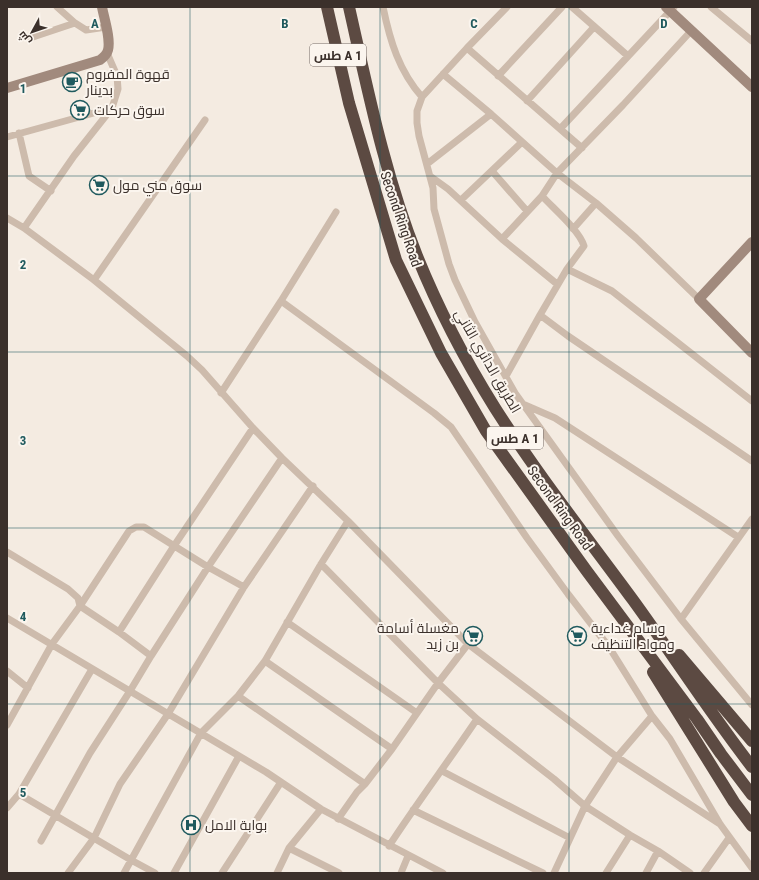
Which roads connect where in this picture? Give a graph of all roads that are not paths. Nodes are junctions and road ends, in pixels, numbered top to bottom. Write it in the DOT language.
graph roads {
  1 [pos="57,7"];
  2 [pos="102,7"];
  3 [pos="327,7"];
  4 [pos="349,7"];
  5 [pos="383,7"];
  6 [pos="507,7"];
  7 [pos="562,7"];
  8 [pos="572,7"];
  9 [pos="711,7"];
  10 [pos="670,8"];
  11 [pos="75,23"];
  12 [pos="106,27"];
  13 [pos="594,28"];
  14 [pos="691,31"];
  15 [pos="30,38"];
  16 [pos="752,41"];
  17 [pos="467,48"];
  18 [pos="107,53"];
  19 [pos="628,56"];
  20 [pos="443,74"];
  21 [pos="498,76"];
  22 [pos="752,87"];
  23 [pos="7,88"];
  24 [pos="422,97"];
  25 [pos="527,101"];
  26 [pos="112,108"];
  27 [pos="491,114"];
  28 [pos="205,120"];
  29 [pos="560,129"];
  30 [pos="19,134"];
  31 [pos="7,137"];
  32 [pos="522,142"];
  33 [pos="582,148"];
  34 [pos="427,164"];
  35 [pos="492,172"];
  36 [pos="557,173"];
  37 [pos="430,176"];
  38 [pos="51,191"];
  39 [pos="542,196"];
  40 [pos="461,200"];
  41 [pos="596,203"];
  42 [pos="527,211"];
  43 [pos="336,212"];
  44 [pos="7,218"];
  45 [pos="24,228"];
  46 [pos="573,229"];
  47 [pos="502,239"];
  48 [pos="752,242"];
  49 [pos="567,269"];
  50 [pos="94,280"];
  51 [pos="558,284"];
  52 [pos="699,299"];
  53 [pos="281,301"];
  54 [pos="540,315"];
  55 [pos="752,353"];
  56 [pos="506,376"];
  57 [pos="221,393"];
  58 [pos="752,401"];
  59 [pos="524,404"];
  60 [pos="253,428"];
  61 [pos="282,458"];
  62 [pos="752,461"];
  63 [pos="313,486"];
  64 [pos="752,519"];
  65 [pos="348,521"];
  66 [pos="738,537"];
  67 [pos="174,546"];
  68 [pos="7,552"];
  69 [pos="321,564"];
  70 [pos="208,567"];
  71 [pos="244,587"];
  72 [pos="636,605"];
  73 [pos="80,606"];
  74 [pos="7,618"];
  75 [pos="621,618"];
  76 [pos="681,619"];
  77 [pos="288,622"];
  78 [pos="119,632"];
  79 [pos="52,644"];
  80 [pos="468,644"];
  81 [pos="151,656"];
  82 [pos="265,661"];
  83 [pos="92,669"];
  84 [pos="7,672"];
  85 [pos="438,683"];
  86 [pos="28,688"];
  87 [pos="130,691"];
  88 [pos="238,696"];
  89 [pos="752,705"];
  90 [pos="417,713"];
  91 [pos="168,714"];
  92 [pos="652,716"];
  93 [pos="477,719"];
  94 [pos="7,724"];
  95 [pos="201,733"];
  96 [pos="752,741"];
  97 [pos="392,749"];
  98 [pos="239,756"];
  99 [pos="617,757"];
  100 [pos="752,767"];
  101 [pos="442,771"];
  102 [pos="281,782"];
  103 [pos="365,784"];
  104 [pos="19,794"];
  105 [pos="752,795"];
  106 [pos="585,806"];
  107 [pos="7,808"];
  108 [pos="321,809"];
  109 [pos="413,810"];
  110 [pos="55,815"];
  111 [pos="338,819"];
  112 [pos="720,824"];
  113 [pos="752,826"];
  114 [pos="630,835"];
  115 [pos="94,838"];
  116 [pos="570,838"];
  117 [pos="730,838"];
  118 [pos="41,841"];
  119 [pos="389,846"];
  120 [pos="289,848"];
  121 [pos="658,851"];
  122 [pos="408,856"];
  123 [pos="131,860"];
  124 [pos="752,868"];
  125 [pos="68,873"];
  126 [pos="124,873"];
  127 [pos="155,873"];
  128 [pos="174,873"];
  129 [pos="222,873"];
  130 [pos="277,873"];
  131 [pos="340,873"];
  132 [pos="401,873"];
  133 [pos="443,873"];
  134 [pos="543,873"];
  135 [pos="554,873"];
  136 [pos="606,873"];
  137 [pos="646,873"];
  138 [pos="690,873"];
  139 [pos="704,873"];
  1 -- 11 [label="street"];
  2 -- 12 [label="street"];
  3 -- 75 [label="highway, Second Ring Road / طس A 1"];
  4 -- 72 [label="highway, الطريق الدائري الثاني / طس A 1"];
  5 -- 24 [label="street"];
  6 -- 17 [label="street"];
  7 -- 21 [label="street"];
  8 -- 13 [label="street"];
  9 -- 16 [label="street"];
  10 -- 14 [label="street"];
  10 -- 19 [label="street"];
  11 -- 12 [label="street"];
  11 -- 15 [label="street"];
  12 -- 18 [label="street"];
  13 -- 19 [label="street"];
  13 -- 25 [label="street"];
  14 -- 22 [label="street"];
  14 -- 33 [label="street"];
  17 -- 20 [label="street"];
  17 -- 21 [label="street"];
  18 -- 23 [label="street"];
  18 -- 26 [label="street"];
  19 -- 29 [label="street"];
  20 -- 24 [label="street"];
  20 -- 27 [label="street"];
  21 -- 25 [label="street"];
  24 -- 34 [label="street"];
  25 -- 29 [label="street"];
  26 -- 30 [label="street"];
  26 -- 38 [label="street"];
  27 -- 32 [label="street"];
  27 -- 34 [label="street"];
  28 -- 50 [label="street"];
  29 -- 33 [label="street"];
  30 -- 31 [label="street"];
  30 -- 38 [label="street"];
  32 -- 35 [label="street"];
  32 -- 36 [label="street"];
  33 -- 36 [label="street"];
  34 -- 37 [label="street"];
  35 -- 40 [label="street"];
  35 -- 42 [label="street"];
  36 -- 39 [label="street"];
  36 -- 41 [label="street"];
  37 -- 40 [label="street"];
  37 -- 56 [label="street"];
  38 -- 45 [label="street"];
  39 -- 42 [label="street"];
  39 -- 46 [label="street"];
  40 -- 47 [label="street"];
  41 -- 46 [label="street"];
  41 -- 52 [label="street"];
  42 -- 47 [label="street"];
  43 -- 53 [label="street"];
  44 -- 45 [label="street"];
  45 -- 50 [label="street"];
  46 -- 49 [label="street"];
  47 -- 51 [label="street"];
  48 -- 52 [label="street"];
  49 -- 51 [label="street"];
  49 -- 58 [label="street"];
  50 -- 57 [label="street"];
  51 -- 54 [label="street"];
  52 -- 55 [label="street"];
  53 -- 57 [label="street"];
  53 -- 92 [label="street"];
  54 -- 56 [label="street"];
  54 -- 62 [label="street"];
  56 -- 59 [label="street"];
  57 -- 60 [label="street"];
  59 -- 66 [label="street"];
  59 -- 76 [label="street"];
  60 -- 61 [label="street"];
  60 -- 67 [label="street"];
  61 -- 63 [label="street"];
  61 -- 70 [label="street"];
  63 -- 65 [label="street"];
  63 -- 71 [label="street"];
  64 -- 66 [label="street"];
  65 -- 69 [label="street"];
  65 -- 80 [label="street"];
  66 -- 76 [label="street"];
  67 -- 70 [label="street"];
  67 -- 73 [label="street"];
  67 -- 78 [label="street"];
  68 -- 73 [label="street"];
  69 -- 77 [label="street"];
  69 -- 85 [label="street"];
  70 -- 71 [label="street"];
  70 -- 81 [label="street"];
  71 -- 91 [label="street"];
  72 -- 96 [label="highway"];
  72 -- 100 [label="highway, الطريق الدائري الثاني / طس A 1"];
  73 -- 78 [label="street"];
  73 -- 79 [label="street"];
  74 -- 79 [label="street"];
  75 -- 105 [label="highway, Second Ring Road / طس A 1"];
  75 -- 113 [label="highway"];
  76 -- 89 [label="street"];
  77 -- 82 [label="street"];
  77 -- 90 [label="street"];
  78 -- 81 [label="street"];
  79 -- 83 [label="street"];
  79 -- 86 [label="street"];
  80 -- 85 [label="street"];
  80 -- 99 [label="street"];
  81 -- 87 [label="street"];
  82 -- 88 [label="street"];
  82 -- 97 [label="street"];
  83 -- 87 [label="street"];
  83 -- 104 [label="street"];
  84 -- 86 [label="street"];
  85 -- 90 [label="street"];
  85 -- 93 [label="street"];
  86 -- 94 [label="street"];
  87 -- 91 [label="street"];
  87 -- 110 [label="street"];
  88 -- 95 [label="street"];
  88 -- 103 [label="street"];
  90 -- 97 [label="street"];
  91 -- 95 [label="street"];
  91 -- 115 [label="street"];
  92 -- 99 [label="street"];
  92 -- 112 [label="street"];
  93 -- 101 [label="street"];
  93 -- 106 [label="street"];
  95 -- 98 [label="street"];
  95 -- 123 [label="street"];
  97 -- 103 [label="street"];
  98 -- 102 [label="street"];
  98 -- 128 [label="street"];
  99 -- 106 [label="street"];
  99 -- 112 [label="street"];
  101 -- 109 [label="street"];
  101 -- 116 [label="street"];
  102 -- 108 [label="street"];
  102 -- 129 [label="street"];
  103 -- 111 [label="street"];
  104 -- 107 [label="street"];
  104 -- 110 [label="street"];
  106 -- 114 [label="street"];
  106 -- 116 [label="street"];
  108 -- 111 [label="street"];
  108 -- 120 [label="street"];
  109 -- 119 [label="street"];
  109 -- 134 [label="street"];
  110 -- 115 [label="street"];
  110 -- 118 [label="street"];
  111 -- 119 [label="street"];
  112 -- 117 [label="street"];
  114 -- 121 [label="street"];
  114 -- 136 [label="street"];
  115 -- 123 [label="street"];
  115 -- 125 [label="street"];
  116 -- 135 [label="street"];
  117 -- 124 [label="street"];
  117 -- 139 [label="street"];
  119 -- 122 [label="street"];
  120 -- 130 [label="street"];
  120 -- 131 [label="street"];
  121 -- 137 [label="street"];
  121 -- 138 [label="street"];
  122 -- 132 [label="street"];
  122 -- 133 [label="street"];
  123 -- 126 [label="street"];
  123 -- 127 [label="street"];
}
